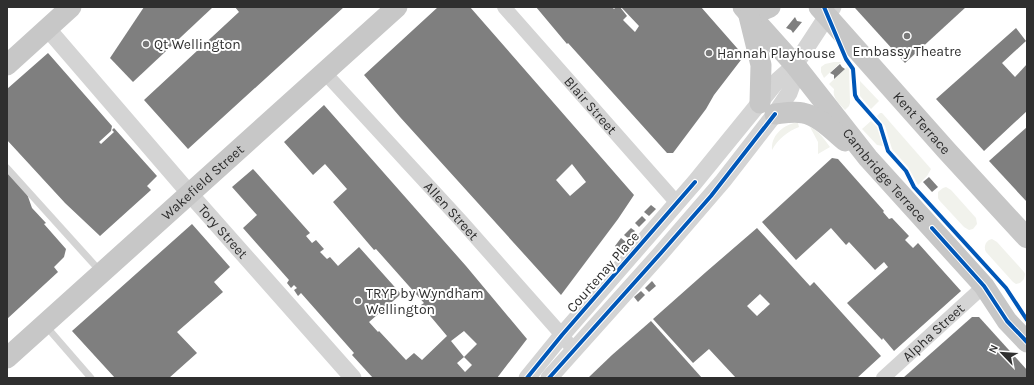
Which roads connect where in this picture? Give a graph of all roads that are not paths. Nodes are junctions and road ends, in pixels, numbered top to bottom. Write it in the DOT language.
graph roads {
  1 [pos="71,7"];
  2 [pos="397,7"];
  3 [pos="504,7"];
  4 [pos="770,7"];
  5 [pos="746,10"];
  6 [pos="826,10"];
  7 [pos="48,28"];
  8 [pos="7,65"];
  9 [pos="795,65"];
  10 [pos="325,73"];
  11 [pos="767,108"];
  12 [pos="740,143"];
  13 [pos="868,158"];
  14 [pos="7,168"];
  15 [pos="190,194"];
  16 [pos="677,203"];
  17 [pos="1027,238"];
  18 [pos="102,272"];
  19 [pos="984,286"];
  20 [pos="45,324"];
  21 [pos="562,335"];
  22 [pos="1027,342"];
  23 [pos="574,351"];
  24 [pos="7,358"];
  25 [pos="91,378"];
  26 [pos="353,378"];
  27 [pos="528,378"];
  28 [pos="549,378"];
  29 [pos="883,378"];
  1 -- 7 [label="main road"];
  2 -- 10 [label="main road, Wakefield Street"];
  3 -- 16 [label="street, Blair Street"];
  4 -- 5 [label="main road"];
  5 -- 9 [label="main road, Cambridge Terrace"];
  5 -- 11 [label="main road"];
  6 -- 9 [label="street, Courtenay Place"];
  6 -- 17 [label="main road, Kent Terrace"];
  7 -- 8 [label="main road"];
  7 -- 15 [label="street, Tory Street"];
  9 -- 11 [label="street, Courtenay Place"];
  9 -- 13 [label="main road, Cambridge Terrace"];
  10 -- 15 [label="main road, Wakefield Street"];
  10 -- 21 [label="street, Allen Street"];
  11 -- 12 [label="street, Courtenay Place"];
  11 -- 13 [label="main road"];
  12 -- 16 [label="street, Courtenay Place"];
  12 -- 23 [label="street, Courtenay Place"];
  13 -- 19 [label="main road, Cambridge Terrace"];
  14 -- 18 [label="lane"];
  15 -- 18 [label="main road, Wakefield Street"];
  15 -- 26 [label="street, Tory Street"];
  16 -- 21 [label="street, Courtenay Place"];
  18 -- 20 [label="main road, Wakefield Street"];
  19 -- 22 [label="main road, Cambridge Terrace"];
  19 -- 29 [label="street, Alpha Street"];
  20 -- 24 [label="main road, Wakefield Street"];
  20 -- 25 [label="lane"];
  21 -- 23 [label="street, Allen Street"];
  21 -- 27 [label="street, Courtenay Place"];
  23 -- 28 [label="street, Courtenay Place"];
}
